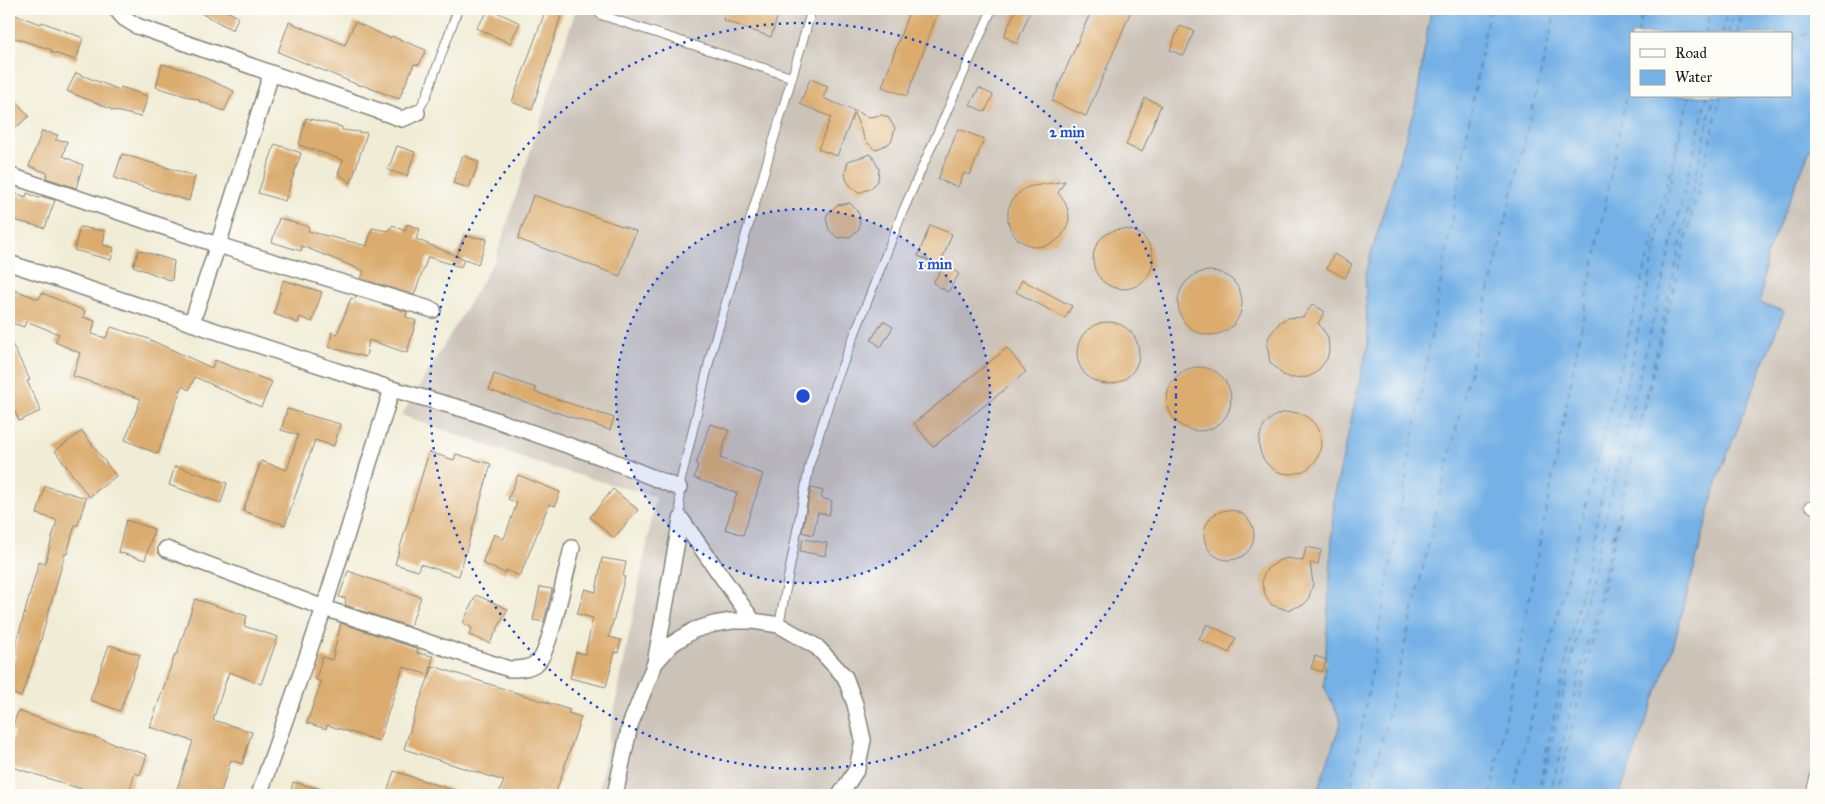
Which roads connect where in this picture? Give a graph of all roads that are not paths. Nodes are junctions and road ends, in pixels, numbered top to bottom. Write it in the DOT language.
graph roads {
  1 [pos="116,9"];
  2 [pos="458,9"];
  3 [pos="595,9"];
  4 [pos="812,9"];
  5 [pos="992,9"];
  6 [pos="272,74"];
  7 [pos="791,77"];
  8 [pos="417,113"];
  9 [pos="11,176"];
  10 [pos="218,245"];
  11 [pos="9,263"];
  12 [pos="433,310"];
  13 [pos="192,322"];
  14 [pos="392,389"];
  15 [pos="679,488"];
  16 [pos="1809,506"];
  17 [pos="1816,511"];
  18 [pos="681,519"];
  19 [pos="572,548"];
  20 [pos="166,549"];
  21 [pos="324,608"];
  22 [pos="753,621"];
  23 [pos="779,625"];
  24 [pos="655,663"];
  25 [pos="1816,770"];
  26 [pos="259,795"];
  27 [pos="615,795"];
  28 [pos="840,795"];
  29 [pos="1810,795"];
  1 -- 6 [label="street"];
  2 -- 8 [label="lane"];
  3 -- 7 [label="lane"];
  4 -- 7 [label="lane"];
  5 -- 23 [label="lane"];
  6 -- 8 [label="street"];
  6 -- 10 [label="street"];
  7 -- 15 [label="lane"];
  9 -- 10 [label="street"];
  10 -- 12 [label="street"];
  10 -- 13 [label="street"];
  11 -- 13 [label="street"];
  13 -- 14 [label="street"];
  14 -- 15 [label="street"];
  14 -- 21 [label="street"];
  15 -- 18 [label="lane"];
  16 -- 17 [label="lane"];
  18 -- 22 [label="street"];
  18 -- 24 [label="street"];
  19 -- 21 [label="street"];
  20 -- 21 [label="street"];
  21 -- 26 [label="street"];
  22 -- 23 [label="street"];
  22 -- 24 [label="street"];
  23 -- 28 [label="street"];
  24 -- 27 [label="street"];
  25 -- 29 [label="lane"];
}
